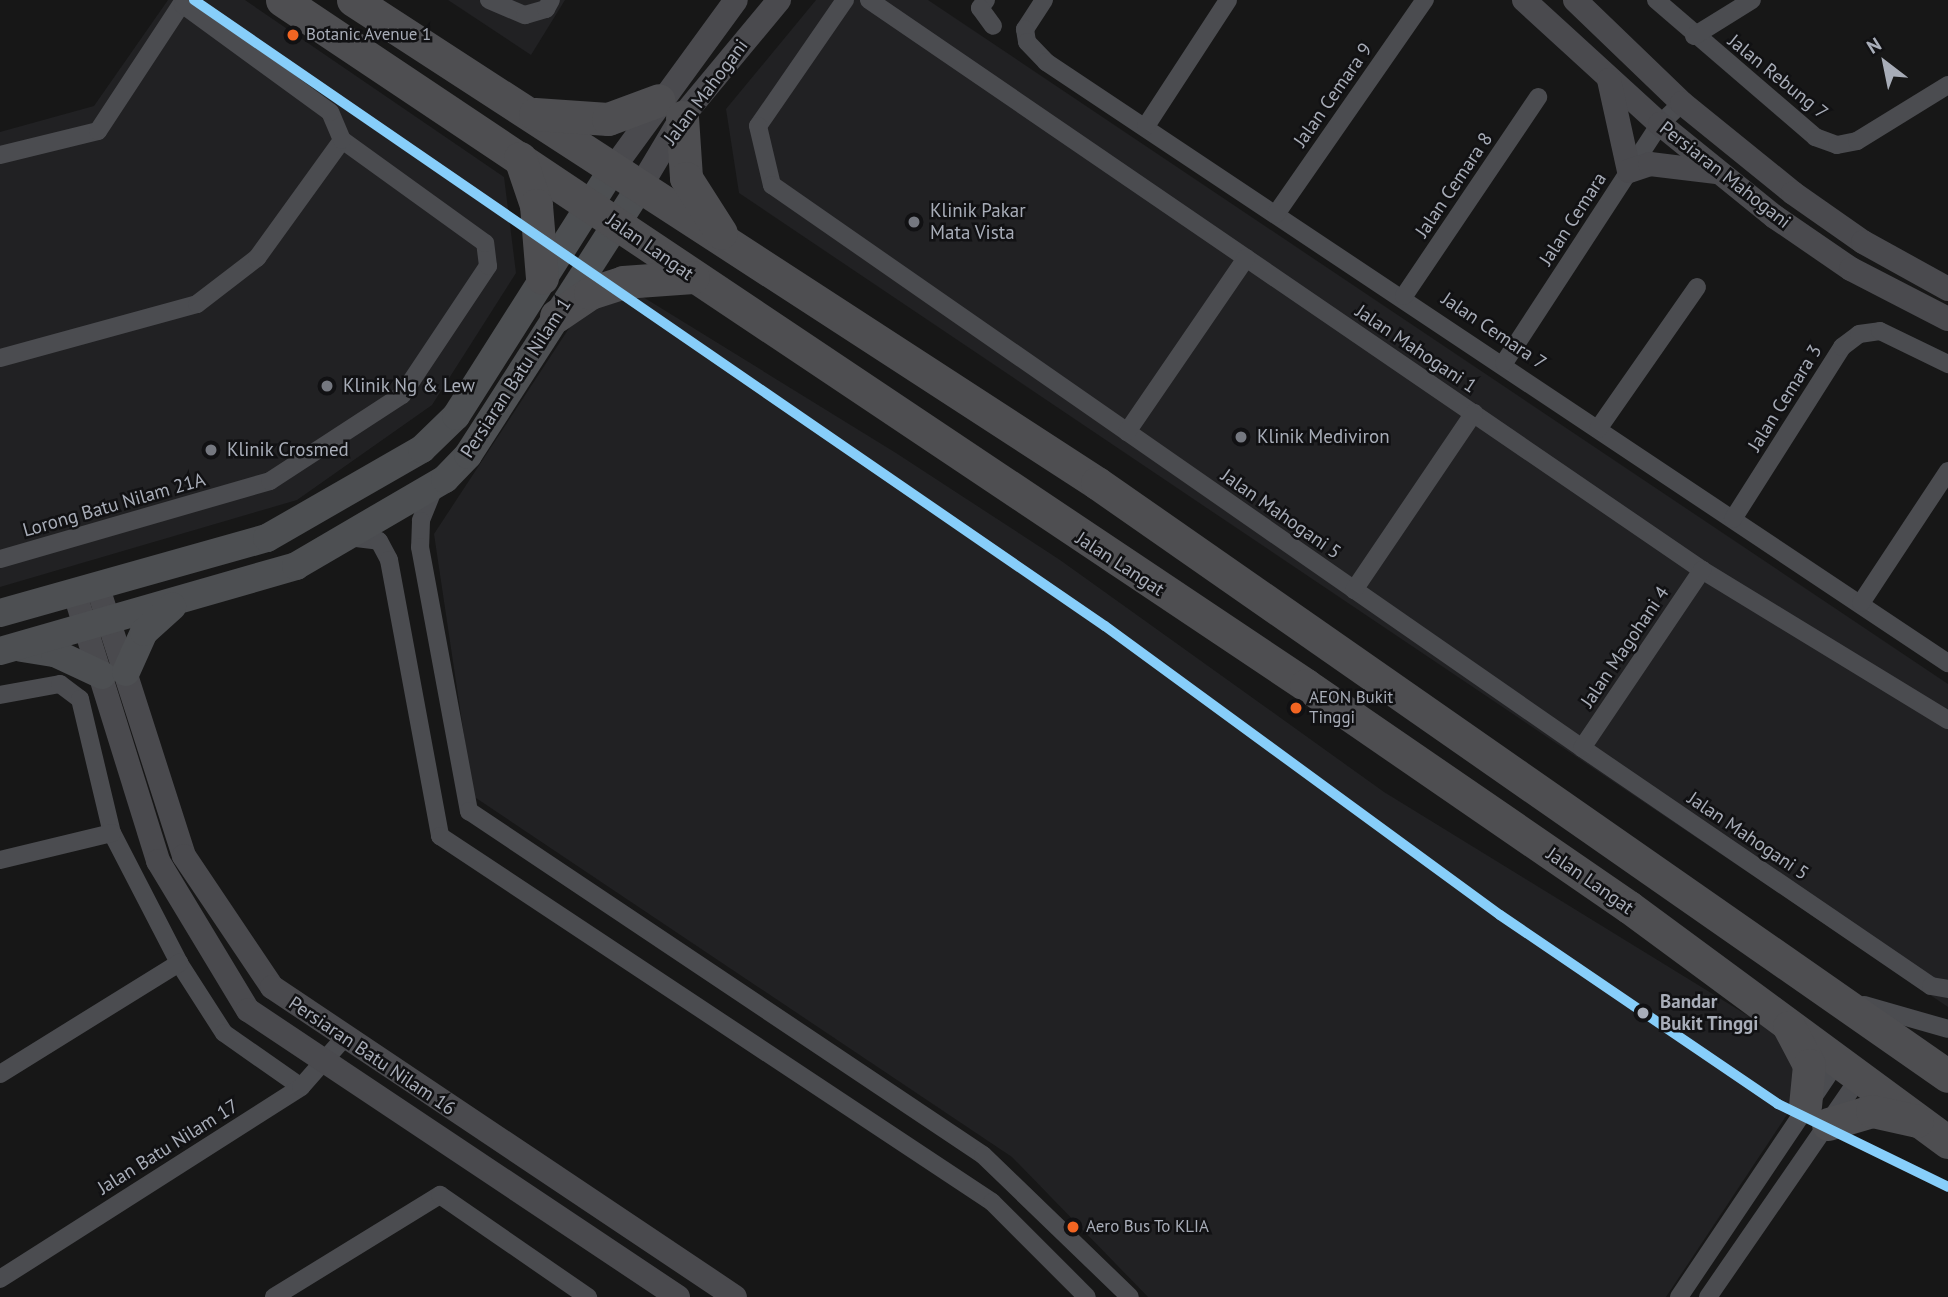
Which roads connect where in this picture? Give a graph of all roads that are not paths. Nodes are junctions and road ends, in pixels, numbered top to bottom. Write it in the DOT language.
graph roads {
  1 [pos="282,0"];
  2 [pos="353,0"];
  3 [pos="489,0"];
  4 [pos="551,0"];
  5 [pos="736,0"];
  6 [pos="779,0"];
  7 [pos="845,0"];
  8 [pos="869,0"];
  9 [pos="986,0"];
  10 [pos="1044,0"];
  11 [pos="1228,0"];
  12 [pos="1425,0"];
  13 [pos="1524,0"];
  14 [pos="1575,0"];
  15 [pos="1656,0"];
  16 [pos="1752,0"];
  17 [pos="184,3"];
  18 [pos="993,26"];
  19 [pos="1694,36"];
  20 [pos="1608,78"];
  21 [pos="1948,85"];
  22 [pos="1538,97"];
  23 [pos="1682,103"];
  24 [pos="671,108"];
  25 [pos="519,110"];
  26 [pos="1660,124"];
  27 [pos="1146,126"];
  28 [pos="342,140"];
  29 [pos="0,155"];
  30 [pos="520,158"];
  31 [pos="612,170"];
  32 [pos="1629,171"];
  33 [pos="1719,172"];
  34 [pos="639,189"];
  35 [pos="588,204"];
  36 [pos="1276,215"];
  37 [pos="616,223"];
  38 [pos="736,252"];
  39 [pos="1246,258"];
  40 [pos="693,277"];
  41 [pos="542,278"];
  42 [pos="1697,287"];
  43 [pos="1948,289"];
  44 [pos="1404,296"];
  45 [pos="556,316"];
  46 [pos="1948,319"];
  47 [pos="0,358"];
  48 [pos="1504,362"];
  49 [pos="1948,363"];
  50 [pos="1474,413"];
  51 [pos="1598,429"];
  52 [pos="1127,432"];
  53 [pos="1948,471"];
  54 [pos="445,479"];
  55 [pos="1733,519"];
  56 [pos="344,537"];
  57 [pos="0,559"];
  58 [pos="1702,570"];
  59 [pos="1354,590"];
  60 [pos="87,591"];
  61 [pos="180,601"];
  62 [pos="1861,603"];
  63 [pos="0,613"];
  64 [pos="96,623"];
  65 [pos="7,649"];
  66 [pos="1948,663"];
  67 [pos="113,673"];
  68 [pos="0,695"];
  69 [pos="1948,720"];
  70 [pos="1582,748"];
  71 [pos="112,833"];
  72 [pos="0,860"];
  73 [pos="1685,893"];
  74 [pos="179,963"];
  75 [pos="1816,984"];
  76 [pos="1948,989"];
  77 [pos="1788,1026"];
  78 [pos="1948,1029"];
  79 [pos="345,1037"];
  80 [pos="1854,1060"];
  81 [pos="326,1066"];
  82 [pos="0,1074"];
  83 [pos="1948,1076"];
  84 [pos="301,1087"];
  85 [pos="1948,1098"];
  86 [pos="1816,1115"];
  87 [pos="1935,1132"];
  88 [pos="1035,1200"];
  89 [pos="1013,1222"];
  90 [pos="0,1279"];
  91 [pos="274,1297"];
  92 [pos="587,1297"];
  93 [pos="678,1297"];
  94 [pos="735,1297"];
  95 [pos="1087,1297"];
  96 [pos="1130,1297"];
  97 [pos="1679,1297"];
  98 [pos="1707,1297"];
  1 -- 30 [label="highway, Jalan Langat"];
  2 -- 25 [label="highway"];
  3 -- 4 [label="street"];
  5 -- 24 [label="street, Jalan Mahogani"];
  6 -- 24 [label="street, Jalan Mahogani"];
  7 -- 52 [label="street, Jalan Mahogani 5"];
  8 -- 39 [label="street, Jalan Mahogani 1"];
  9 -- 18 [label="street"];
  10 -- 27 [label="street, Jalan Cemara 7"];
  11 -- 27 [label="street"];
  12 -- 36 [label="street, Jalan Cemara 9"];
  13 -- 20 [label="street, Persiaran Mahogani"];
  14 -- 23 [label="street, Persiaran Mahogani"];
  15 -- 19 [label="street, Jalan Rebung 7"];
  16 -- 19 [label="street"];
  17 -- 28 [label="street, Lorong Batu Nilam 21A"];
  17 -- 29 [label="street"];
  19 -- 21 [label="street, Jalan Rebung 7"];
  20 -- 26 [label="street, Persiaran Mahogani"];
  20 -- 32 [label="street"];
  22 -- 44 [label="street, Jalan Cemara 8"];
  23 -- 26 [label="street, Jalan Cemara"];
  23 -- 43 [label="street, Persiaran Mahogani"];
  24 -- 25 [label="highway"];
  24 -- 31 [label="street, Jalan Mahogani"];
  24 -- 34 [label="street, Jalan Mahogani"];
  24 -- 38 [label="highway"];
  25 -- 31 [label="highway"];
  26 -- 32 [label="street, Jalan Cemara"];
  26 -- 33 [label="street, Persiaran Mahogani"];
  27 -- 36 [label="street, Jalan Cemara 7"];
  28 -- 47 [label="street"];
  28 -- 57 [label="street, Lorong Batu Nilam 21A"];
  30 -- 35 [label="highway, Jalan Langat"];
  30 -- 41 [label="highway"];
  31 -- 34 [label="highway"];
  31 -- 35 [label="main road, Persiaran Batu Nilam 1"];
  32 -- 33 [label="street"];
  32 -- 48 [label="street, Jalan Cemara"];
  33 -- 46 [label="street, Persiaran Mahogani"];
  34 -- 37 [label="main road, Persiaran Batu Nilam 1"];
  34 -- 38 [label="highway"];
  35 -- 37 [label="highway, Jalan Langat"];
  35 -- 41 [label="main road, Persiaran Batu Nilam 1"];
  36 -- 44 [label="street, Jalan Cemara 7"];
  37 -- 40 [label="highway, Jalan Langat"];
  37 -- 45 [label="main road, Persiaran Batu Nilam 1"];
  38 -- 73 [label="highway"];
  39 -- 50 [label="street, Jalan Mahogani 1"];
  39 -- 52 [label="street"];
  40 -- 45 [label="highway"];
  40 -- 77 [label="highway, Jalan Langat"];
  41 -- 60 [label="main road, Persiaran Batu Nilam 1"];
  42 -- 51 [label="street"];
  44 -- 48 [label="street, Jalan Cemara 7"];
  45 -- 54 [label="main road, Persiaran Batu Nilam 1"];
  48 -- 51 [label="street, Jalan Cemara 7"];
  49 -- 55 [label="street, Jalan Cemara 3"];
  50 -- 58 [label="street, Jalan Mahogani 1"];
  50 -- 59 [label="street"];
  51 -- 55 [label="street, Jalan Cemara 7"];
  52 -- 59 [label="street, Jalan Mahogani 5"];
  53 -- 62 [label="street"];
  54 -- 56 [label="main road, Persiaran Batu Nilam 1"];
  54 -- 88 [label="street"];
  55 -- 62 [label="street, Jalan Cemara 7"];
  56 -- 61 [label="main road, Persiaran Batu Nilam 1"];
  56 -- 89 [label="street"];
  58 -- 69 [label="street, Jalan Mahogani 1"];
  58 -- 70 [label="street, Jalan Magohani 4"];
  59 -- 70 [label="street, Jalan Mahogani 5"];
  60 -- 63 [label="main road, Persiaran Batu Nilam 1"];
  60 -- 64 [label="street, Persiaran Batu Nilam 16"];
  61 -- 64 [label="main road, Persiaran Batu Nilam 1"];
  61 -- 67 [label="main road"];
  62 -- 66 [label="street, Jalan Cemara 7"];
  64 -- 65 [label="main road, Persiaran Batu Nilam 1"];
  64 -- 67 [label="street, Persiaran Batu Nilam 16"];
  65 -- 67 [label="main road"];
  67 -- 79 [label="street, Persiaran Batu Nilam 16"];
  67 -- 81 [label="street, Persiaran Batu Nilam 16"];
  68 -- 71 [label="street"];
  70 -- 76 [label="street, Jalan Mahogani 5"];
  71 -- 72 [label="street"];
  71 -- 74 [label="street"];
  73 -- 75 [label="highway"];
  73 -- 80 [label="highway"];
  74 -- 82 [label="street"];
  74 -- 84 [label="street"];
  75 -- 78 [label="street"];
  75 -- 83 [label="highway"];
  77 -- 80 [label="highway, Jalan Langat"];
  77 -- 86 [label="highway"];
  79 -- 81 [label="street, Jalan Batu Nilam 17"];
  79 -- 94 [label="street, Persiaran Batu Nilam 16"];
  80 -- 85 [label="highway"];
  80 -- 86 [label="street"];
  80 -- 86 [label="street"];
  80 -- 87 [label="highway, Jalan Langat"];
  81 -- 84 [label="street, Jalan Batu Nilam 17"];
  81 -- 93 [label="street, Persiaran Batu Nilam 16"];
  84 -- 90 [label="street, Jalan Batu Nilam 17"];
  86 -- 87 [label="highway"];
  86 -- 97 [label="street"];
  86 -- 98 [label="street"];
  88 -- 89 [label="street"];
  88 -- 96 [label="street"];
  89 -- 95 [label="street"];
  91 -- 92 [label="street"];
}
